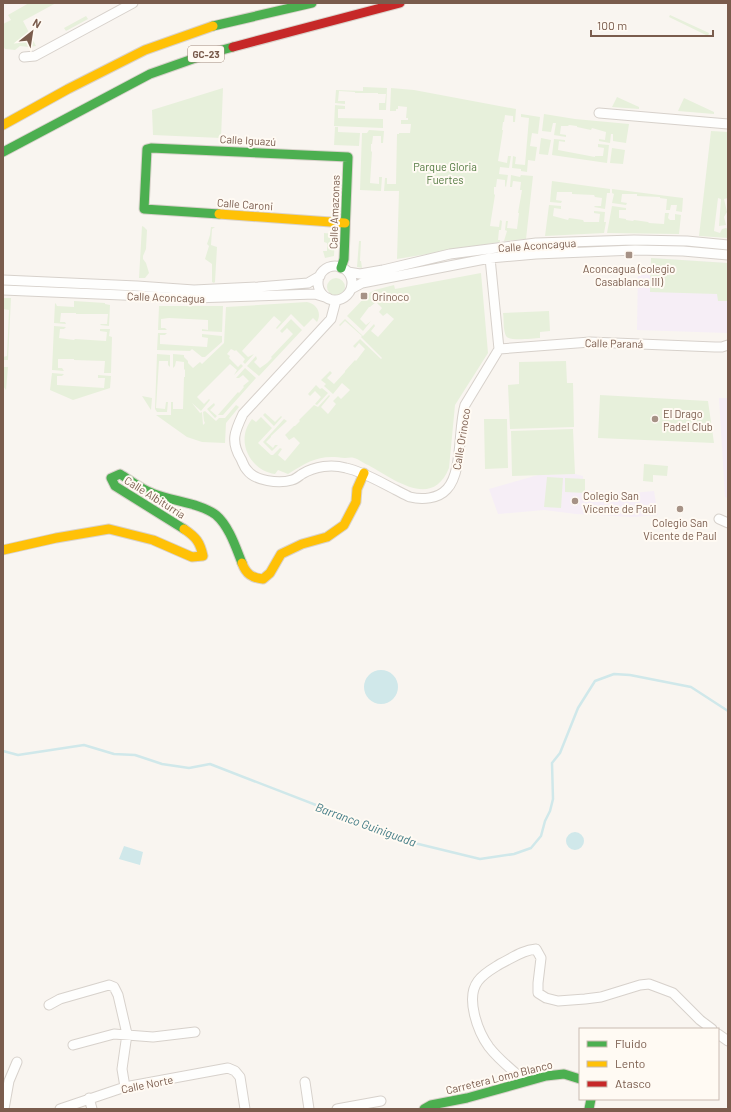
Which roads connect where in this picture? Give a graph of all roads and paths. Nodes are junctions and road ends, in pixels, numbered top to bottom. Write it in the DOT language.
graph roads {
  1 [pos="133,3"];
  2 [pos="312,3"];
  3 [pos="400,3"];
  4 [pos="24,57"];
  5 [pos="599,113"];
  6 [pos="728,124"];
  7 [pos="3,125"];
  8 [pos="3,153"];
  9 [pos="348,157"];
  10 [pos="144,209"];
  11 [pos="345,223"];
  12 [pos="728,245"];
  13 [pos="728,255"];
  14 [pos="490,258"];
  15 [pos="345,270"];
  16 [pos="320,276"];
  17 [pos="3,280"];
  18 [pos="351,289"];
  19 [pos="3,290"];
  20 [pos="332,299"];
  21 [pos="728,345"];
  22 [pos="499,349"];
  23 [pos="364,473"];
  24 [pos="719,519"];
  25 [pos="728,523"];
  26 [pos="3,550"];
  27 [pos="49,1005"];
  28 [pos="711,1028"];
  29 [pos="194,1032"];
  30 [pos="127,1034"];
  31 [pos="719,1035"];
  32 [pos="728,1041"];
  33 [pos="73,1045"];
  34 [pos="17,1062"];
  35 [pos="579,1079"];
  36 [pos="305,1082"];
  37 [pos="525,1082"];
  38 [pos="125,1087"];
  39 [pos="89,1098"];
  40 [pos="381,1101"];
  41 [pos="4,1109"];
  42 [pos="60,1109"];
  43 [pos="92,1109"];
  44 [pos="245,1109"];
  45 [pos="309,1109"];
  46 [pos="337,1109"];
  47 [pos="424,1109"];
  1 -- 4 [label="street"];
  2 -- 7 [label="main road, GC-23"];
  3 -- 8 [label="main road, GC-23"];
  5 -- 6 [label="street"];
  9 -- 10 [label="main road, Calle Iguazú"];
  9 -- 11 [label="main road, Calle Amazonas"];
  10 -- 11 [label="main road, Calle Caroni"];
  11 -- 15 [label="main road, Calle Amazonas"];
  12 -- 15 [label="street, Calle Aconcagua"];
  13 -- 14 [label="street, Calle Aconcagua"];
  14 -- 18 [label="street, Calle Aconcagua"];
  14 -- 22 [label="street"];
  15 -- 16 [label="street"];
  15 -- 18 [label="street"];
  16 -- 17 [label="street, Calle Aconcagua"];
  16 -- 20 [label="street"];
  18 -- 20 [label="street"];
  19 -- 20 [label="street, Calle Aconcagua"];
  20 -- 23 [label="street, Calle Orinoco"];
  21 -- 22 [label="street, Calle Paraná"];
  22 -- 23 [label="street, Calle Orinoco"];
  23 -- 26 [label="main road, Calle Albiturría"];
  24 -- 25 [label="street"];
  27 -- 30 [label="street"];
  28 -- 37 [label="street"];
  29 -- 30 [label="street"];
  30 -- 33 [label="street"];
  30 -- 38 [label="street"];
  31 -- 32 [label="street"];
  34 -- 41 [label="street"];
  35 -- 37 [label="main road, Carretera Lomo Blanco"];
  36 -- 45 [label="street"];
  37 -- 47 [label="main road, Carretera Lomo Blanco"];
  38 -- 39 [label="street, Calle Norte"];
  38 -- 44 [label="street, Calle Norte"];
  39 -- 42 [label="street, Calle Norte"];
  39 -- 43 [label="street"];
  40 -- 46 [label="street"];
}
